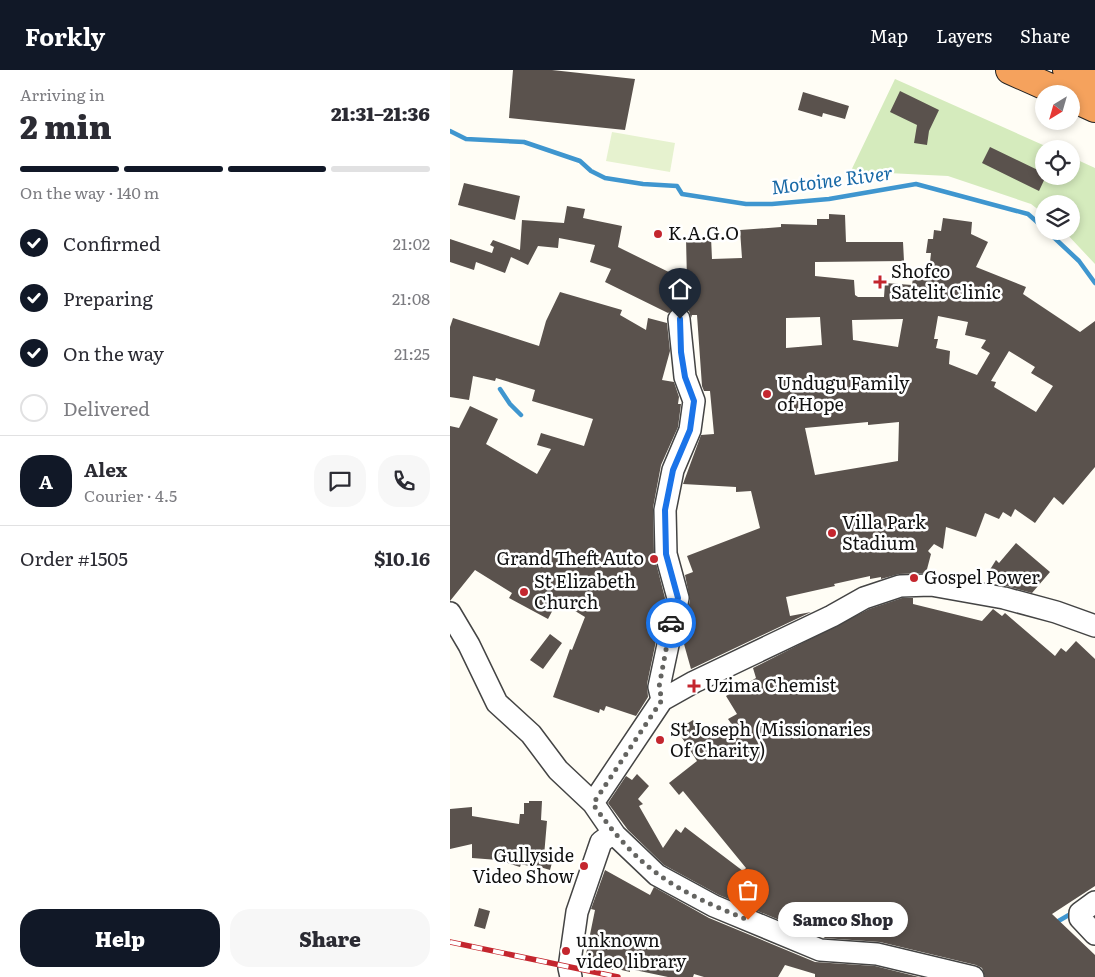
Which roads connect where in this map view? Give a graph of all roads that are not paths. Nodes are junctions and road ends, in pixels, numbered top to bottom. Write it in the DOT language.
graph roads {
  1 [pos="1010,70"];
  2 [pos="1067,70"];
  3 [pos="1095,83"];
  4 [pos="1044,85"];
  5 [pos="1080,101"];
  6 [pos="1095,108"];
  7 [pos="680,319"];
  8 [pos="450,613"];
  9 [pos="1095,626"];
  10 [pos="662,700"];
  11 [pos="593,804"];
  12 [pos="613,833"];
  13 [pos="1095,902"];
  14 [pos="1095,934"];
  15 [pos="571,977"];
  16 [pos="973,977"];
  1 -- 4 [label="highway"];
  2 -- 3 [label="highway"];
  5 -- 6 [label="highway"];
  7 -- 10 [label="street"];
  8 -- 11 [label="street"];
  9 -- 10 [label="street"];
  10 -- 11 [label="street"];
  11 -- 12 [label="street"];
  12 -- 15 [label="street"];
  12 -- 16 [label="street"];
  13 -- 14 [label="street"];
}
